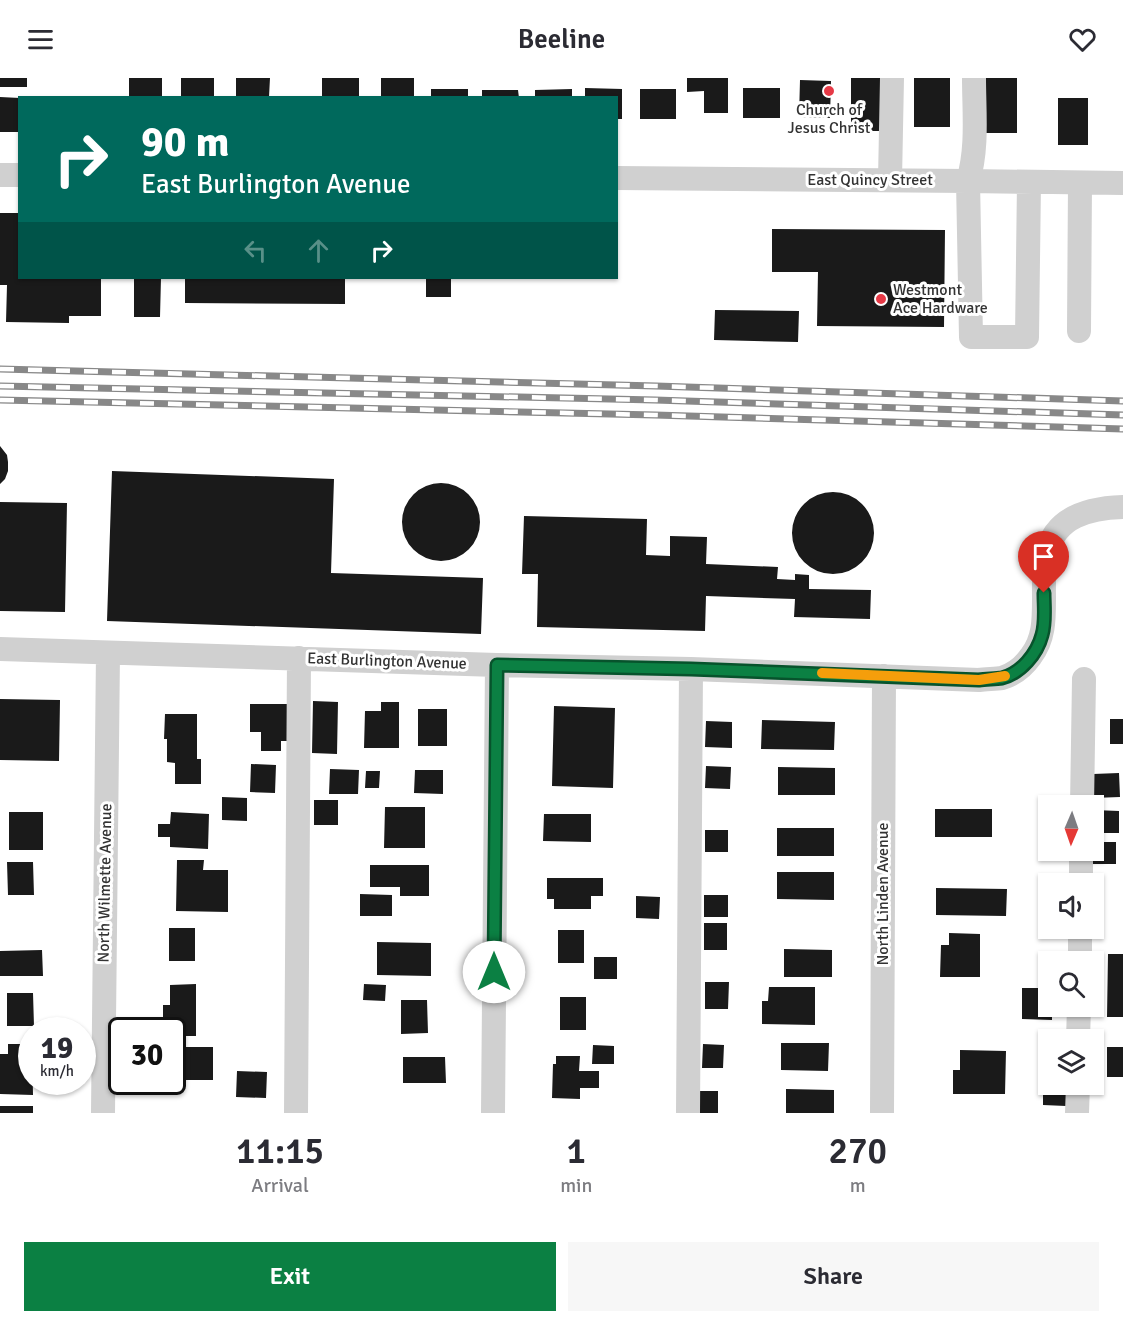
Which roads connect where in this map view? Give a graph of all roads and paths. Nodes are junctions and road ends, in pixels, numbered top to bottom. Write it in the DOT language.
graph roads {
  1 [pos="892,78"];
  2 [pos="974,78"];
  3 [pos="0,175"];
  4 [pos="18,175"];
  5 [pos="618,178"];
  6 [pos="890,180"];
  7 [pos="968,181"];
  8 [pos="1029,182"];
  9 [pos="1080,183"];
  10 [pos="1123,183"];
  11 [pos="1079,331"];
  12 [pos="1123,507"];
  13 [pos="0,649"];
  14 [pos="108,652"];
  15 [pos="299,658"];
  16 [pos="497,665"];
  17 [pos="691,669"];
  18 [pos="884,676"];
  19 [pos="1084,679"];
  20 [pos="1082,795"];
  21 [pos="1078,1095"];
  22 [pos="103,1113"];
  23 [pos="296,1113"];
  24 [pos="493,1113"];
  25 [pos="688,1113"];
  26 [pos="882,1113"];
  27 [pos="1077,1113"];
  1 -- 6 [label="street"];
  2 -- 7 [label="street"];
  3 -- 4 [label="street"];
  5 -- 6 [label="street, East Quincy Street"];
  6 -- 7 [label="street, East Quincy Street"];
  7 -- 8 [label="street, East Quincy Street"];
  7 -- 8 [label="street"];
  8 -- 9 [label="street, East Quincy Street"];
  9 -- 10 [label="street, East Quincy Street"];
  9 -- 11 [label="street"];
  12 -- 18 [label="street, East Burlington Avenue"];
  13 -- 14 [label="street, East Burlington Avenue"];
  14 -- 15 [label="street, East Burlington Avenue"];
  14 -- 22 [label="street, North Wilmette Avenue"];
  15 -- 16 [label="street, East Burlington Avenue"];
  15 -- 23 [label="street"];
  16 -- 17 [label="street, East Burlington Avenue"];
  16 -- 24 [label="street"];
  17 -- 18 [label="street, East Burlington Avenue"];
  17 -- 25 [label="street"];
  18 -- 26 [label="street, North Linden Avenue"];
  19 -- 20 [label="street"];
  21 -- 27 [label="street"];
}
